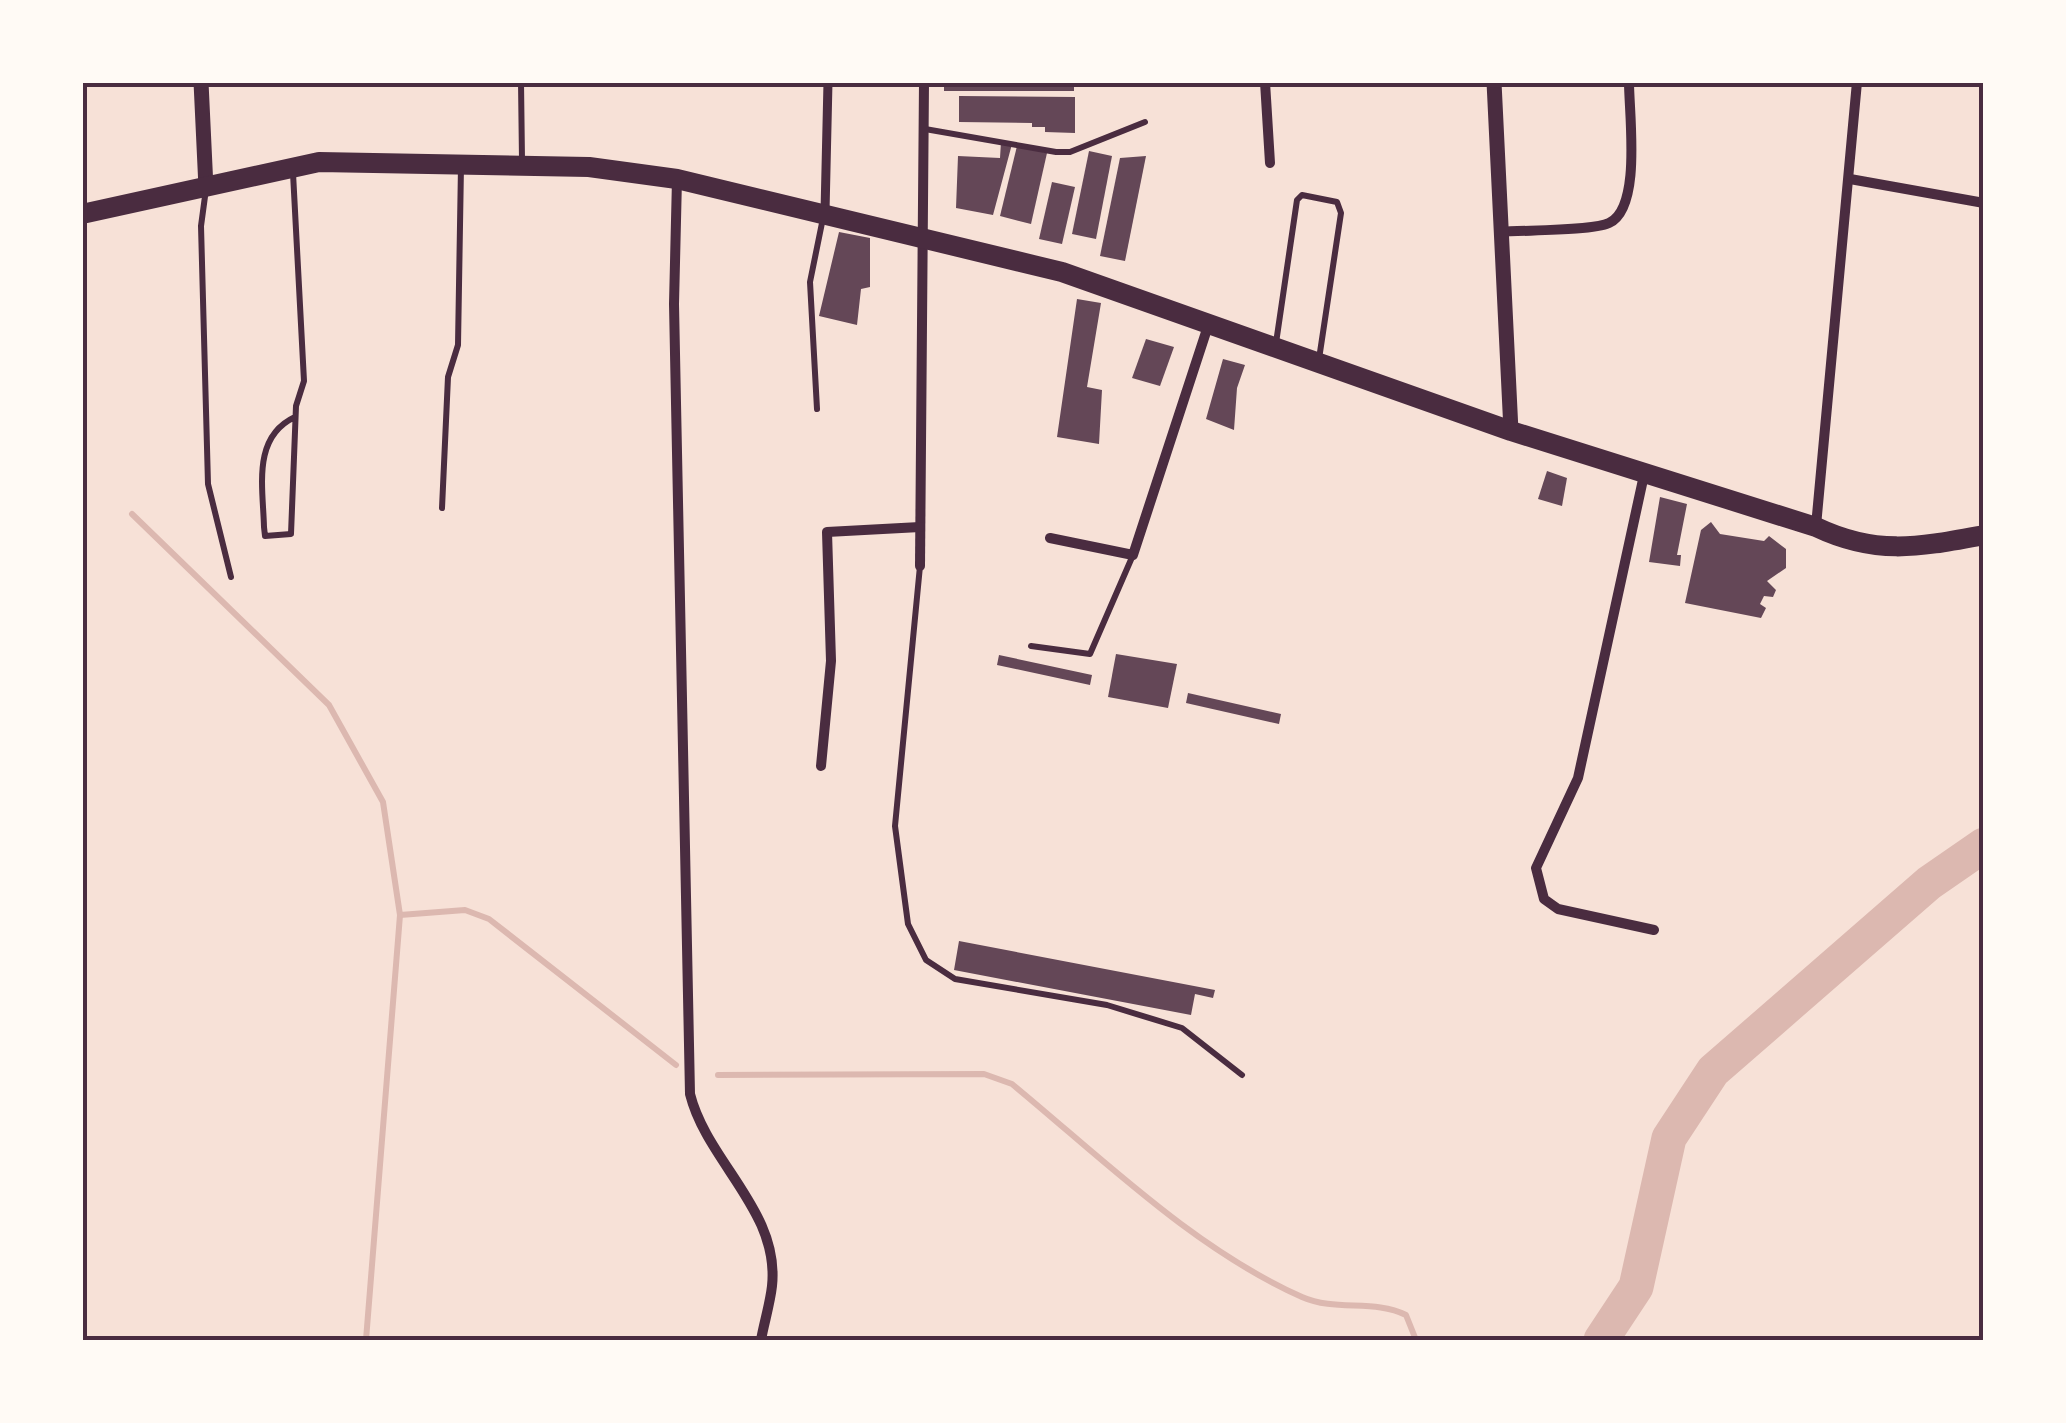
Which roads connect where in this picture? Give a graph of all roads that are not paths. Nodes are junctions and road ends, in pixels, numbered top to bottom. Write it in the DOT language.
graph roads {
  1 [pos="201,82"];
  2 [pos="521,82"];
  3 [pos="828,82"];
  4 [pos="924,82"];
  5 [pos="1265,82"];
  6 [pos="1494,82"];
  7 [pos="1629,82"];
  8 [pos="1857,82"];
  9 [pos="1145,122"];
  10 [pos="924,128"];
  11 [pos="1270,163"];
  12 [pos="461,165"];
  13 [pos="293,166"];
  14 [pos="522,166"];
  15 [pos="1850,178"];
  16 [pos="677,179"];
  17 [pos="206,188"];
  18 [pos="1984,203"];
  19 [pos="824,212"];
  20 [pos="82,214"];
  21 [pos="1500,232"];
  22 [pos="921,236"];
  23 [pos="1208,326"];
  24 [pos="1275,350"];
  25 [pos="1318,364"];
  26 [pos="817,409"];
  27 [pos="295,417"];
  28 [pos="1511,430"];
  29 [pos="1644,475"];
  30 [pos="442,508"];
  31 [pos="920,527"];
  32 [pos="1816,527"];
  33 [pos="1984,535"];
  34 [pos="1050,538"];
  35 [pos="1132,555"];
  36 [pos="920,566"];
  37 [pos="231,577"];
  38 [pos="1031,646"];
  39 [pos="821,766"];
  40 [pos="1654,930"];
  41 [pos="1242,1075"];
  42 [pos="760,1340"];
  1 -- 17 [label="street"];
  2 -- 14 [label="lane"];
  3 -- 19 [label="street"];
  4 -- 10 [label="street"];
  5 -- 11 [label="street"];
  6 -- 21 [label="street"];
  7 -- 21 [label="street"];
  8 -- 15 [label="street"];
  9 -- 10 [label="lane"];
  10 -- 22 [label="street"];
  12 -- 13 [label="main road"];
  12 -- 14 [label="main road"];
  12 -- 30 [label="lane"];
  13 -- 17 [label="main road"];
  13 -- 27 [label="lane"];
  14 -- 16 [label="main road"];
  15 -- 18 [label="street"];
  15 -- 32 [label="street"];
  16 -- 19 [label="main road"];
  16 -- 42 [label="street"];
  17 -- 20 [label="main road"];
  17 -- 37 [label="lane"];
  19 -- 22 [label="main road"];
  19 -- 26 [label="lane"];
  21 -- 28 [label="street"];
  22 -- 23 [label="main road"];
  22 -- 31 [label="street"];
  23 -- 24 [label="main road"];
  23 -- 35 [label="street"];
  24 -- 25 [label="main road"];
  24 -- 25 [label="lane"];
  25 -- 28 [label="main road"];
  27 -- 27 [label="lane"];
  28 -- 29 [label="main road"];
  29 -- 32 [label="main road"];
  29 -- 40 [label="street"];
  31 -- 36 [label="street"];
  31 -- 39 [label="street"];
  32 -- 33 [label="main road"];
  34 -- 35 [label="street"];
  35 -- 38 [label="lane"];
  36 -- 41 [label="lane"];
}
